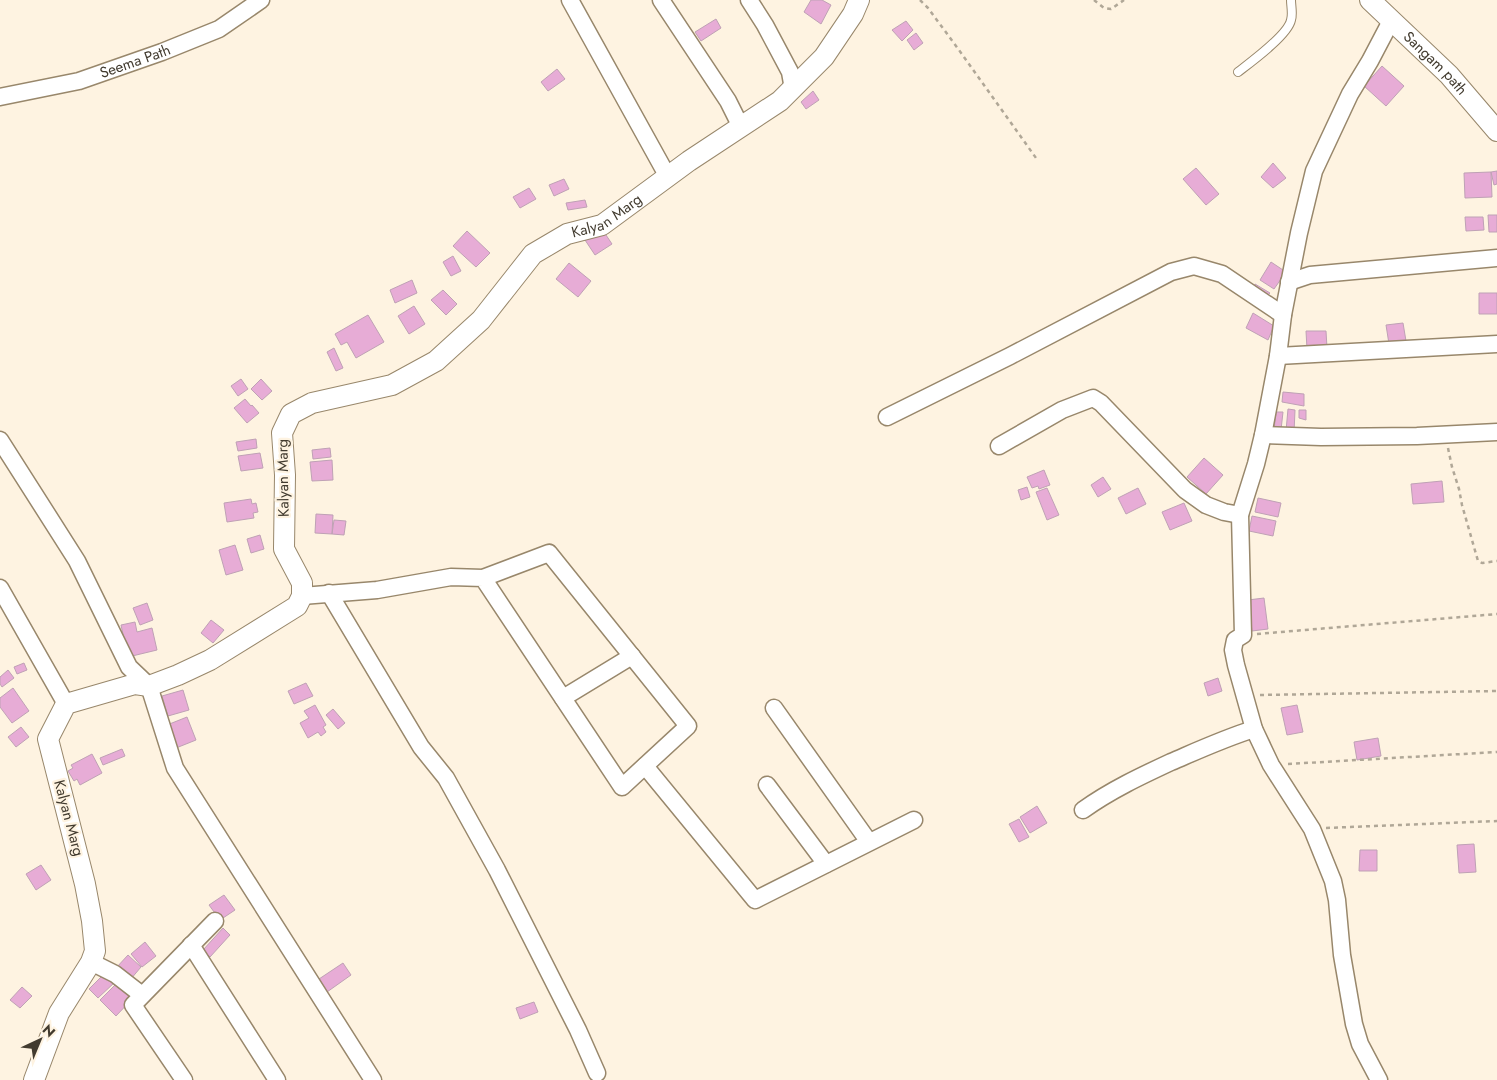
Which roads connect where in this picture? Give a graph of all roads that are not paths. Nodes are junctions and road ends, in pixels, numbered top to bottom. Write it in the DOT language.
graph roads {
  1 [pos="261,0"];
  2 [pos="570,0"];
  3 [pos="661,0"];
  4 [pos="749,0"];
  5 [pos="860,0"];
  6 [pos="1291,0"];
  7 [pos="1370,0"];
  8 [pos="1391,21"];
  9 [pos="1238,72"];
  10 [pos="793,89"];
  11 [pos="0,97"];
  12 [pos="742,127"];
  13 [pos="1497,131"];
  14 [pos="668,177"];
  15 [pos="1497,258"];
  16 [pos="1289,282"];
  17 [pos="1283,315"];
  18 [pos="1497,344"];
  19 [pos="1278,356"];
  20 [pos="887,417"];
  21 [pos="1497,432"];
  22 [pos="1263,435"];
  23 [pos="0,440"];
  24 [pos="998,446"];
  25 [pos="1240,515"];
  26 [pos="483,578"];
  27 [pos="0,588"];
  28 [pos="329,593"];
  29 [pos="302,596"];
  30 [pos="632,656"];
  31 [pos="149,686"];
  32 [pos="563,698"];
  33 [pos="66,704"];
  34 [pos="774,708"];
  35 [pos="1254,729"];
  36 [pos="645,766"];
  37 [pos="767,785"];
  38 [pos="1083,810"];
  39 [pos="914,820"];
  40 [pos="869,842"];
  41 [pos="826,864"];
  42 [pos="215,921"];
  43 [pos="191,945"];
  44 [pos="91,962"];
  45 [pos="142,995"];
  46 [pos="597,1072"];
  47 [pos="1374,1078"];
  48 [pos="34,1080"];
  49 [pos="184,1080"];
  50 [pos="278,1080"];
  51 [pos="373,1080"];
  1 -- 11 [label="street, Seema Path"];
  2 -- 14 [label="street"];
  3 -- 12 [label="street"];
  4 -- 10 [label="street"];
  5 -- 10 [label="street, Kalyan Marg"];
  6 -- 9 [label="lane"];
  7 -- 8 [label="street, Sangam path"];
  8 -- 13 [label="street, Sangam path"];
  8 -- 16 [label="street"];
  10 -- 12 [label="street, Kalyan Marg"];
  12 -- 14 [label="street, Kalyan Marg"];
  14 -- 29 [label="street, Kalyan Marg"];
  15 -- 16 [label="street"];
  16 -- 17 [label="street"];
  17 -- 19 [label="street"];
  17 -- 20 [label="street"];
  18 -- 19 [label="street"];
  19 -- 22 [label="street"];
  21 -- 22 [label="street"];
  22 -- 25 [label="street"];
  23 -- 31 [label="street"];
  24 -- 25 [label="street"];
  25 -- 35 [label="street"];
  26 -- 28 [label="street"];
  26 -- 30 [label="street"];
  26 -- 32 [label="street"];
  27 -- 33 [label="street"];
  28 -- 29 [label="street"];
  28 -- 46 [label="street"];
  29 -- 31 [label="street"];
  30 -- 32 [label="street"];
  30 -- 36 [label="street"];
  31 -- 33 [label="street"];
  31 -- 51 [label="street"];
  32 -- 36 [label="street"];
  33 -- 44 [label="street, Kalyan Marg"];
  34 -- 40 [label="street"];
  35 -- 38 [label="street"];
  35 -- 47 [label="street"];
  36 -- 41 [label="street"];
  37 -- 41 [label="street"];
  39 -- 40 [label="street"];
  40 -- 41 [label="street"];
  42 -- 43 [label="street"];
  43 -- 45 [label="street"];
  43 -- 50 [label="street"];
  44 -- 45 [label="street"];
  44 -- 48 [label="street, Kalyan Marg"];
  45 -- 49 [label="street"];
}
